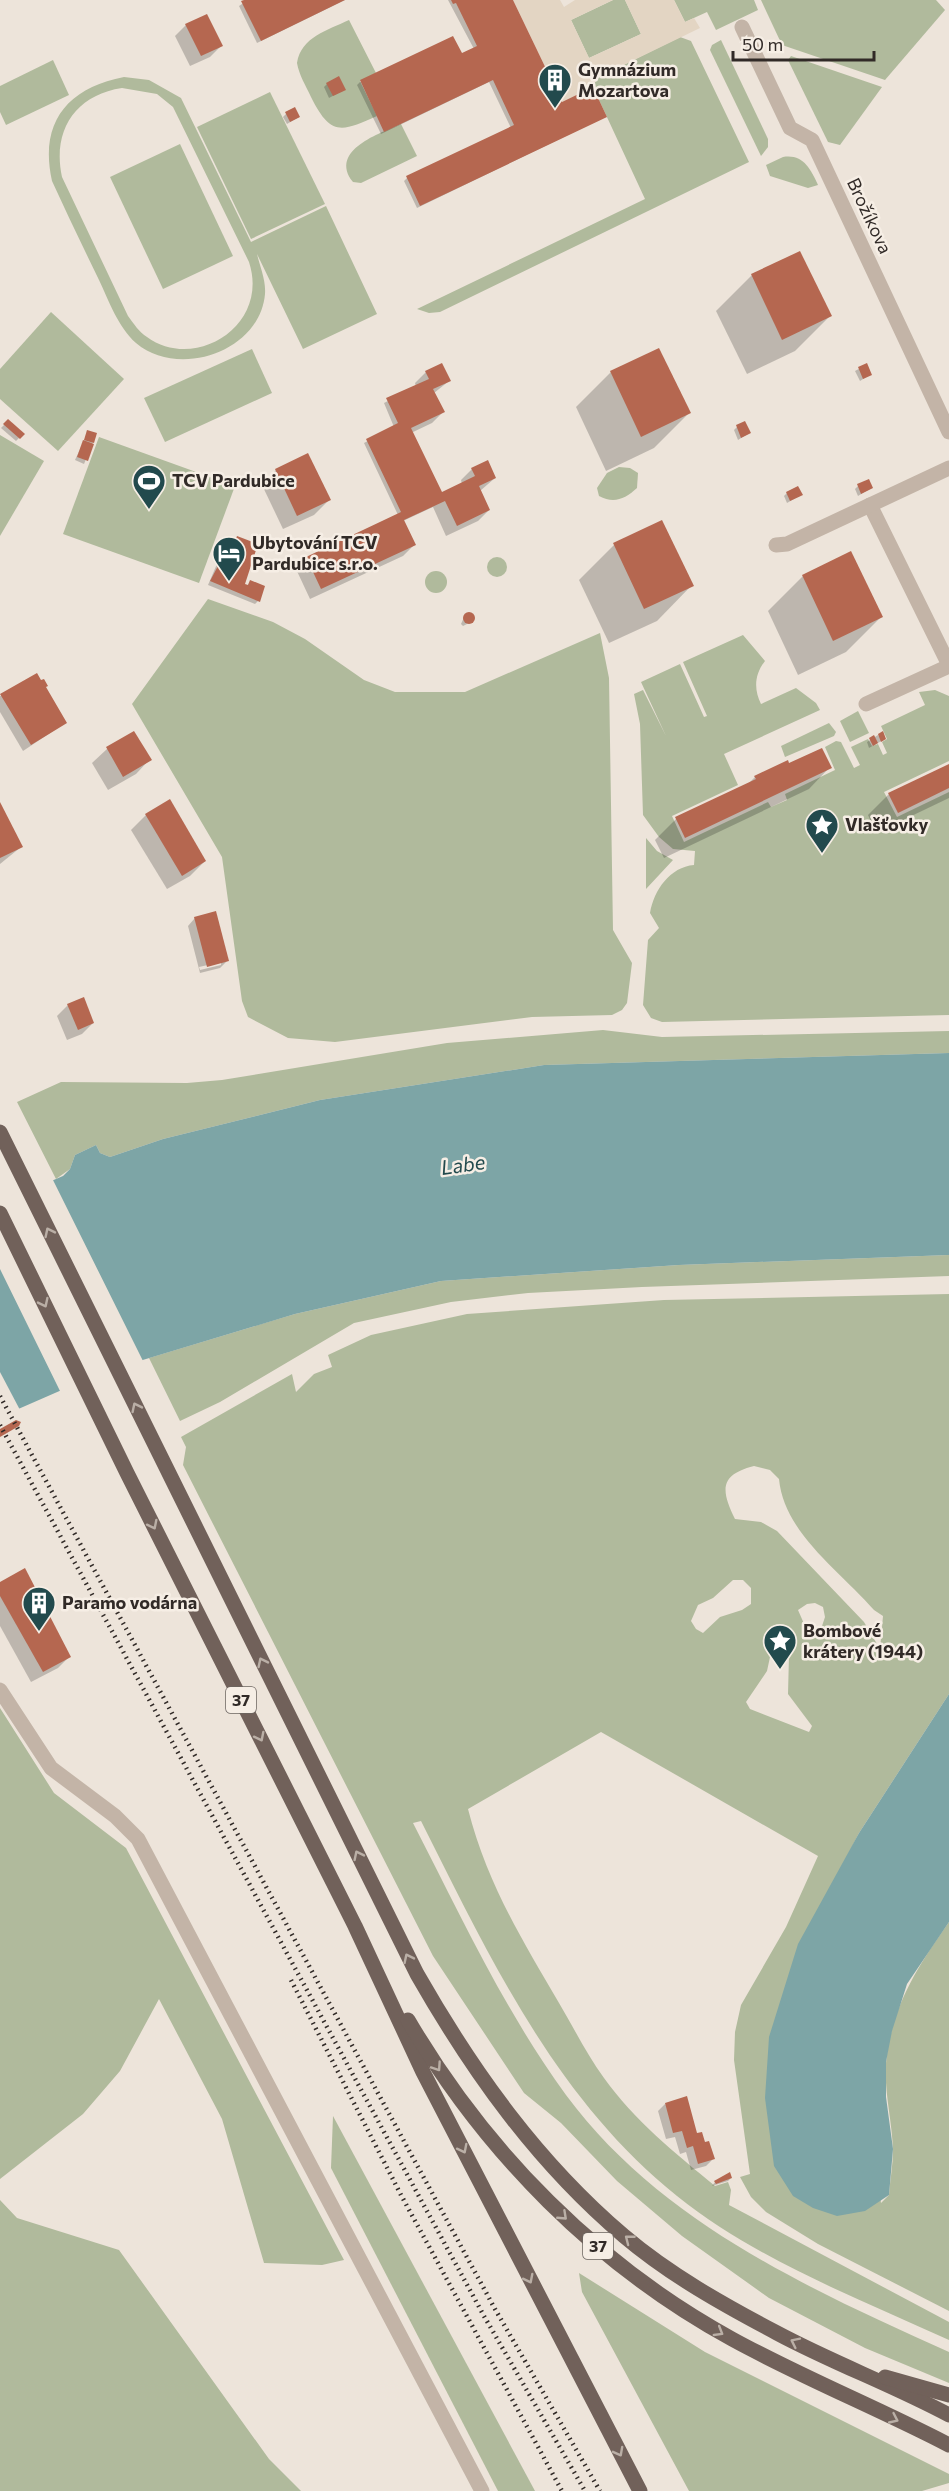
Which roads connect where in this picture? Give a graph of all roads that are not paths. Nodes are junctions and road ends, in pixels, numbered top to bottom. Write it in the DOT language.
graph roads {
  1 [pos="742,27"];
  2 [pos="949,432"];
  3 [pos="949,468"];
  4 [pos="870,505"];
  5 [pos="776,545"];
  6 [pos="949,665"];
  7 [pos="866,704"];
  8 [pos="0,1132"];
  9 [pos="0,1213"];
  10 [pos="0,1690"];
  11 [pos="355,1926"];
  12 [pos="847,2367"];
  13 [pos="949,2394"];
  14 [pos="949,2415"];
  15 [pos="949,2445"];
  16 [pos="482,2491"];
  17 [pos="640,2491"];
  1 -- 2 [label="street, Brožíkova"];
  3 -- 4 [label="street"];
  4 -- 5 [label="street"];
  4 -- 6 [label="street"];
  6 -- 7 [label="street"];
  12 -- 8 [label="main road, 37, one-way"];
  9 -- 11 [label="main road, 37, one-way"];
  10 -- 16 [label="street"];
  11 -- 15 [label="main road, 37, one-way"];
  11 -- 17 [label="main road, one-way"];
  12 -- 13 [label="main road"];
  12 -- 14 [label="main road, 37"];
}
